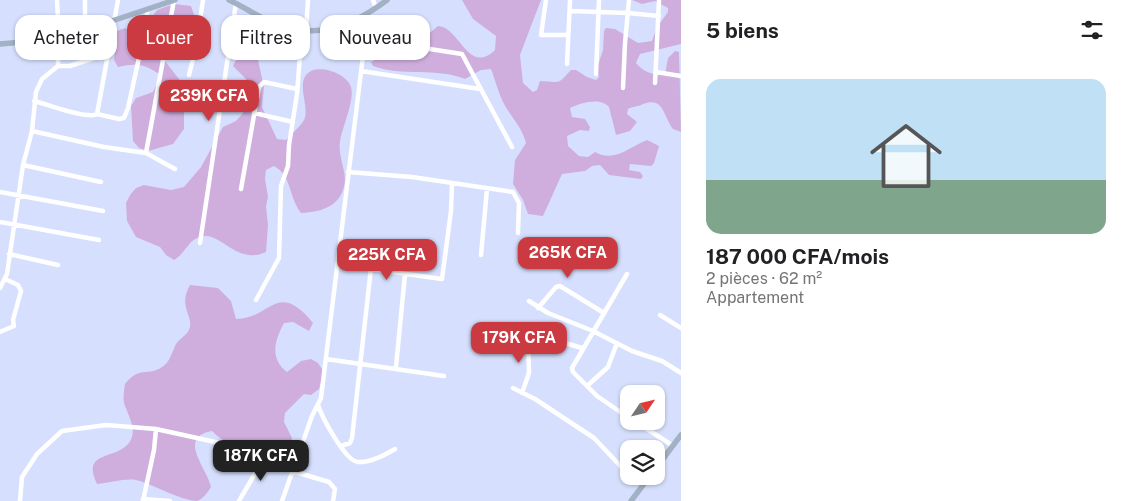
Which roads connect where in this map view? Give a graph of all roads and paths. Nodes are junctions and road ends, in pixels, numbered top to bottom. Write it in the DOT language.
graph roads {
  1 [pos="57,0"];
  2 [pos="85,0"];
  3 [pos="118,0"];
  4 [pos="174,0"];
  5 [pos="203,0"];
  6 [pos="229,0"];
  7 [pos="308,0"];
  8 [pos="373,0"];
  9 [pos="387,0"];
  10 [pos="546,0"];
  11 [pos="570,0"];
  12 [pos="599,0"];
  13 [pos="629,0"];
  14 [pos="659,0"];
  15 [pos="236,3"];
  16 [pos="376,8"];
  17 [pos="147,9"];
  18 [pos="570,11"];
  19 [pos="598,13"];
  20 [pos="628,13"];
  21 [pos="368,14"];
  22 [pos="58,15"];
  23 [pos="85,15"];
  24 [pos="116,15"];
  25 [pos="259,15"];
  26 [pos="306,15"];
  27 [pos="659,16"];
  28 [pos="117,18"];
  29 [pos="310,29"];
  30 [pos="568,35"];
  31 [pos="15,43"];
  32 [pos="0,44"];
  33 [pos="430,48"];
  34 [pos="58,60"];
  35 [pos="88,60"];
  36 [pos="108,60"];
  37 [pos="300,60"];
  38 [pos="362,60"];
  39 [pos="567,64"];
  40 [pos="58,66"];
  41 [pos="361,71"];
  42 [pos="656,72"];
  43 [pos="596,74"];
  44 [pos="189,76"];
  45 [pos="681,76"];
  46 [pos="655,83"];
  47 [pos="297,88"];
  48 [pos="623,88"];
  49 [pos="480,89"];
  50 [pos="34,101"];
  51 [pos="254,113"];
  52 [pos="96,114"];
  53 [pos="292,122"];
  54 [pos="32,130"];
  55 [pos="512,147"];
  56 [pos="146,152"];
  57 [pos="23,165"];
  58 [pos="175,169"];
  59 [pos="348,172"];
  60 [pos="102,182"];
  61 [pos="452,183"];
  62 [pos="241,189"];
  63 [pos="487,189"];
  64 [pos="0,192"];
  65 [pos="19,195"];
  66 [pos="103,211"];
  67 [pos="0,222"];
  68 [pos="14,224"];
  69 [pos="518,234"];
  70 [pos="98,240"];
  71 [pos="200,243"];
  72 [pos="9,254"];
  73 [pos="481,255"];
  74 [pos="58,264"];
  75 [pos="337,264"];
  76 [pos="371,268"];
  77 [pos="405,274"];
  78 [pos="627,274"];
  79 [pos="5,280"];
  80 [pos="0,288"];
  81 [pos="256,300"];
  82 [pos="529,301"];
  83 [pos="538,308"];
  84 [pos="604,313"];
  85 [pos="660,315"];
  86 [pos="681,328"];
  87 [pos="593,331"];
  88 [pos="0,332"];
  89 [pos="519,338"];
  90 [pos="528,338"];
  91 [pos="617,343"];
  92 [pos="582,348"];
  93 [pos="326,359"];
  94 [pos="361,364"];
  95 [pos="396,368"];
  96 [pos="681,374"];
  97 [pos="444,376"];
  98 [pos="587,386"];
  99 [pos="513,388"];
  100 [pos="522,392"];
  101 [pos="318,405"];
  102 [pos="620,412"];
  103 [pos="156,429"];
  104 [pos="649,430"];
  105 [pos="681,435"];
  106 [pos="341,446"];
  107 [pos="673,446"];
  108 [pos="395,449"];
  109 [pos="266,452"];
  110 [pos="665,456"];
  111 [pos="296,458"];
  112 [pos="620,465"];
  113 [pos="292,471"];
  114 [pos="643,485"];
  115 [pos="143,500"];
  116 [pos="20,501"];
  117 [pos="170,501"];
  118 [pos="239,501"];
  119 [pos="282,501"];
  120 [pos="333,501"];
  121 [pos="632,501"];
  1 -- 22 [label="street"];
  2 -- 23 [label="street"];
  3 -- 24 [label="street"];
  4 -- 17 [label="main road"];
  4 -- 56 [label="street"];
  5 -- 44 [label="street"];
  6 -- 15 [label="main road"];
  7 -- 26 [label="street"];
  8 -- 16 [label="street"];
  9 -- 16 [label="main road"];
  10 -- 30 [label="street"];
  11 -- 18 [label="street"];
  12 -- 19 [label="street"];
  13 -- 20 [label="street"];
  14 -- 27 [label="street"];
  15 -- 25 [label="main road"];
  15 -- 71 [label="street"];
  16 -- 21 [label="main road"];
  17 -- 28 [label="main road"];
  17 -- 52 [label="street"];
  18 -- 19 [label="street"];
  18 -- 30 [label="street"];
  19 -- 20 [label="street"];
  19 -- 43 [label="street"];
  20 -- 27 [label="street"];
  20 -- 48 [label="street"];
  21 -- 29 [label="main road"];
  27 -- 42 [label="street"];
  30 -- 39 [label="street"];
  31 -- 32 [label="main road"];
  33 -- 49 [label="street"];
  34 -- 40 [label="street"];
  35 -- 40 [label="street"];
  36 -- 52 [label="street"];
  37 -- 47 [label="street"];
  38 -- 41 [label="street"];
  40 -- 50 [label="street"];
  41 -- 49 [label="street"];
  41 -- 59 [label="street"];
  42 -- 45 [label="street"];
  42 -- 46 [label="street"];
  47 -- 51 [label="street"];
  47 -- 53 [label="street"];
  49 -- 55 [label="street"];
  50 -- 52 [label="street"];
  50 -- 54 [label="street"];
  51 -- 53 [label="street"];
  51 -- 62 [label="street"];
  53 -- 81 [label="street"];
  54 -- 56 [label="street"];
  54 -- 57 [label="street"];
  56 -- 58 [label="street"];
  57 -- 60 [label="street"];
  57 -- 65 [label="street"];
  59 -- 61 [label="street"];
  59 -- 75 [label="street"];
  61 -- 63 [label="street"];
  61 -- 77 [label="street"];
  63 -- 69 [label="street"];
  63 -- 73 [label="street"];
  64 -- 65 [label="street"];
  65 -- 66 [label="street"];
  65 -- 68 [label="street"];
  67 -- 68 [label="street"];
  68 -- 70 [label="street"];
  68 -- 72 [label="street"];
  72 -- 74 [label="street"];
  72 -- 79 [label="street"];
  75 -- 76 [label="street"];
  75 -- 93 [label="street"];
  76 -- 77 [label="street"];
  76 -- 94 [label="street"];
  77 -- 95 [label="street"];
  78 -- 84 [label="street"];
  79 -- 80 [label="street"];
  79 -- 88 [label="street"];
  82 -- 83 [label="street"];
  83 -- 84 [label="street"];
  83 -- 87 [label="street"];
  84 -- 87 [label="street"];
  85 -- 86 [label="street"];
  87 -- 91 [label="street"];
  87 -- 92 [label="street"];
  89 -- 90 [label="street"];
  90 -- 92 [label="street"];
  90 -- 100 [label="street"];
  91 -- 96 [label="street"];
  91 -- 98 [label="street"];
  92 -- 98 [label="street"];
  93 -- 94 [label="street"];
  93 -- 101 [label="street"];
  94 -- 95 [label="street"];
  94 -- 106 [label="street"];
  95 -- 97 [label="street"];
  98 -- 102 [label="street"];
  99 -- 100 [label="street"];
  100 -- 112 [label="street"];
  101 -- 106 [label="street"];
  101 -- 111 [label="street"];
  103 -- 109 [label="street"];
  103 -- 115 [label="street"];
  103 -- 116 [label="street"];
  104 -- 107 [label="street"];
  105 -- 107 [label="main road"];
  106 -- 108 [label="street"];
  107 -- 110 [label="main road"];
  109 -- 111 [label="street"];
  109 -- 118 [label="street"];
  111 -- 113 [label="street"];
  113 -- 119 [label="street"];
  113 -- 120 [label="street"];
  114 -- 121 [label="main road"];
  115 -- 117 [label="street"];
}
